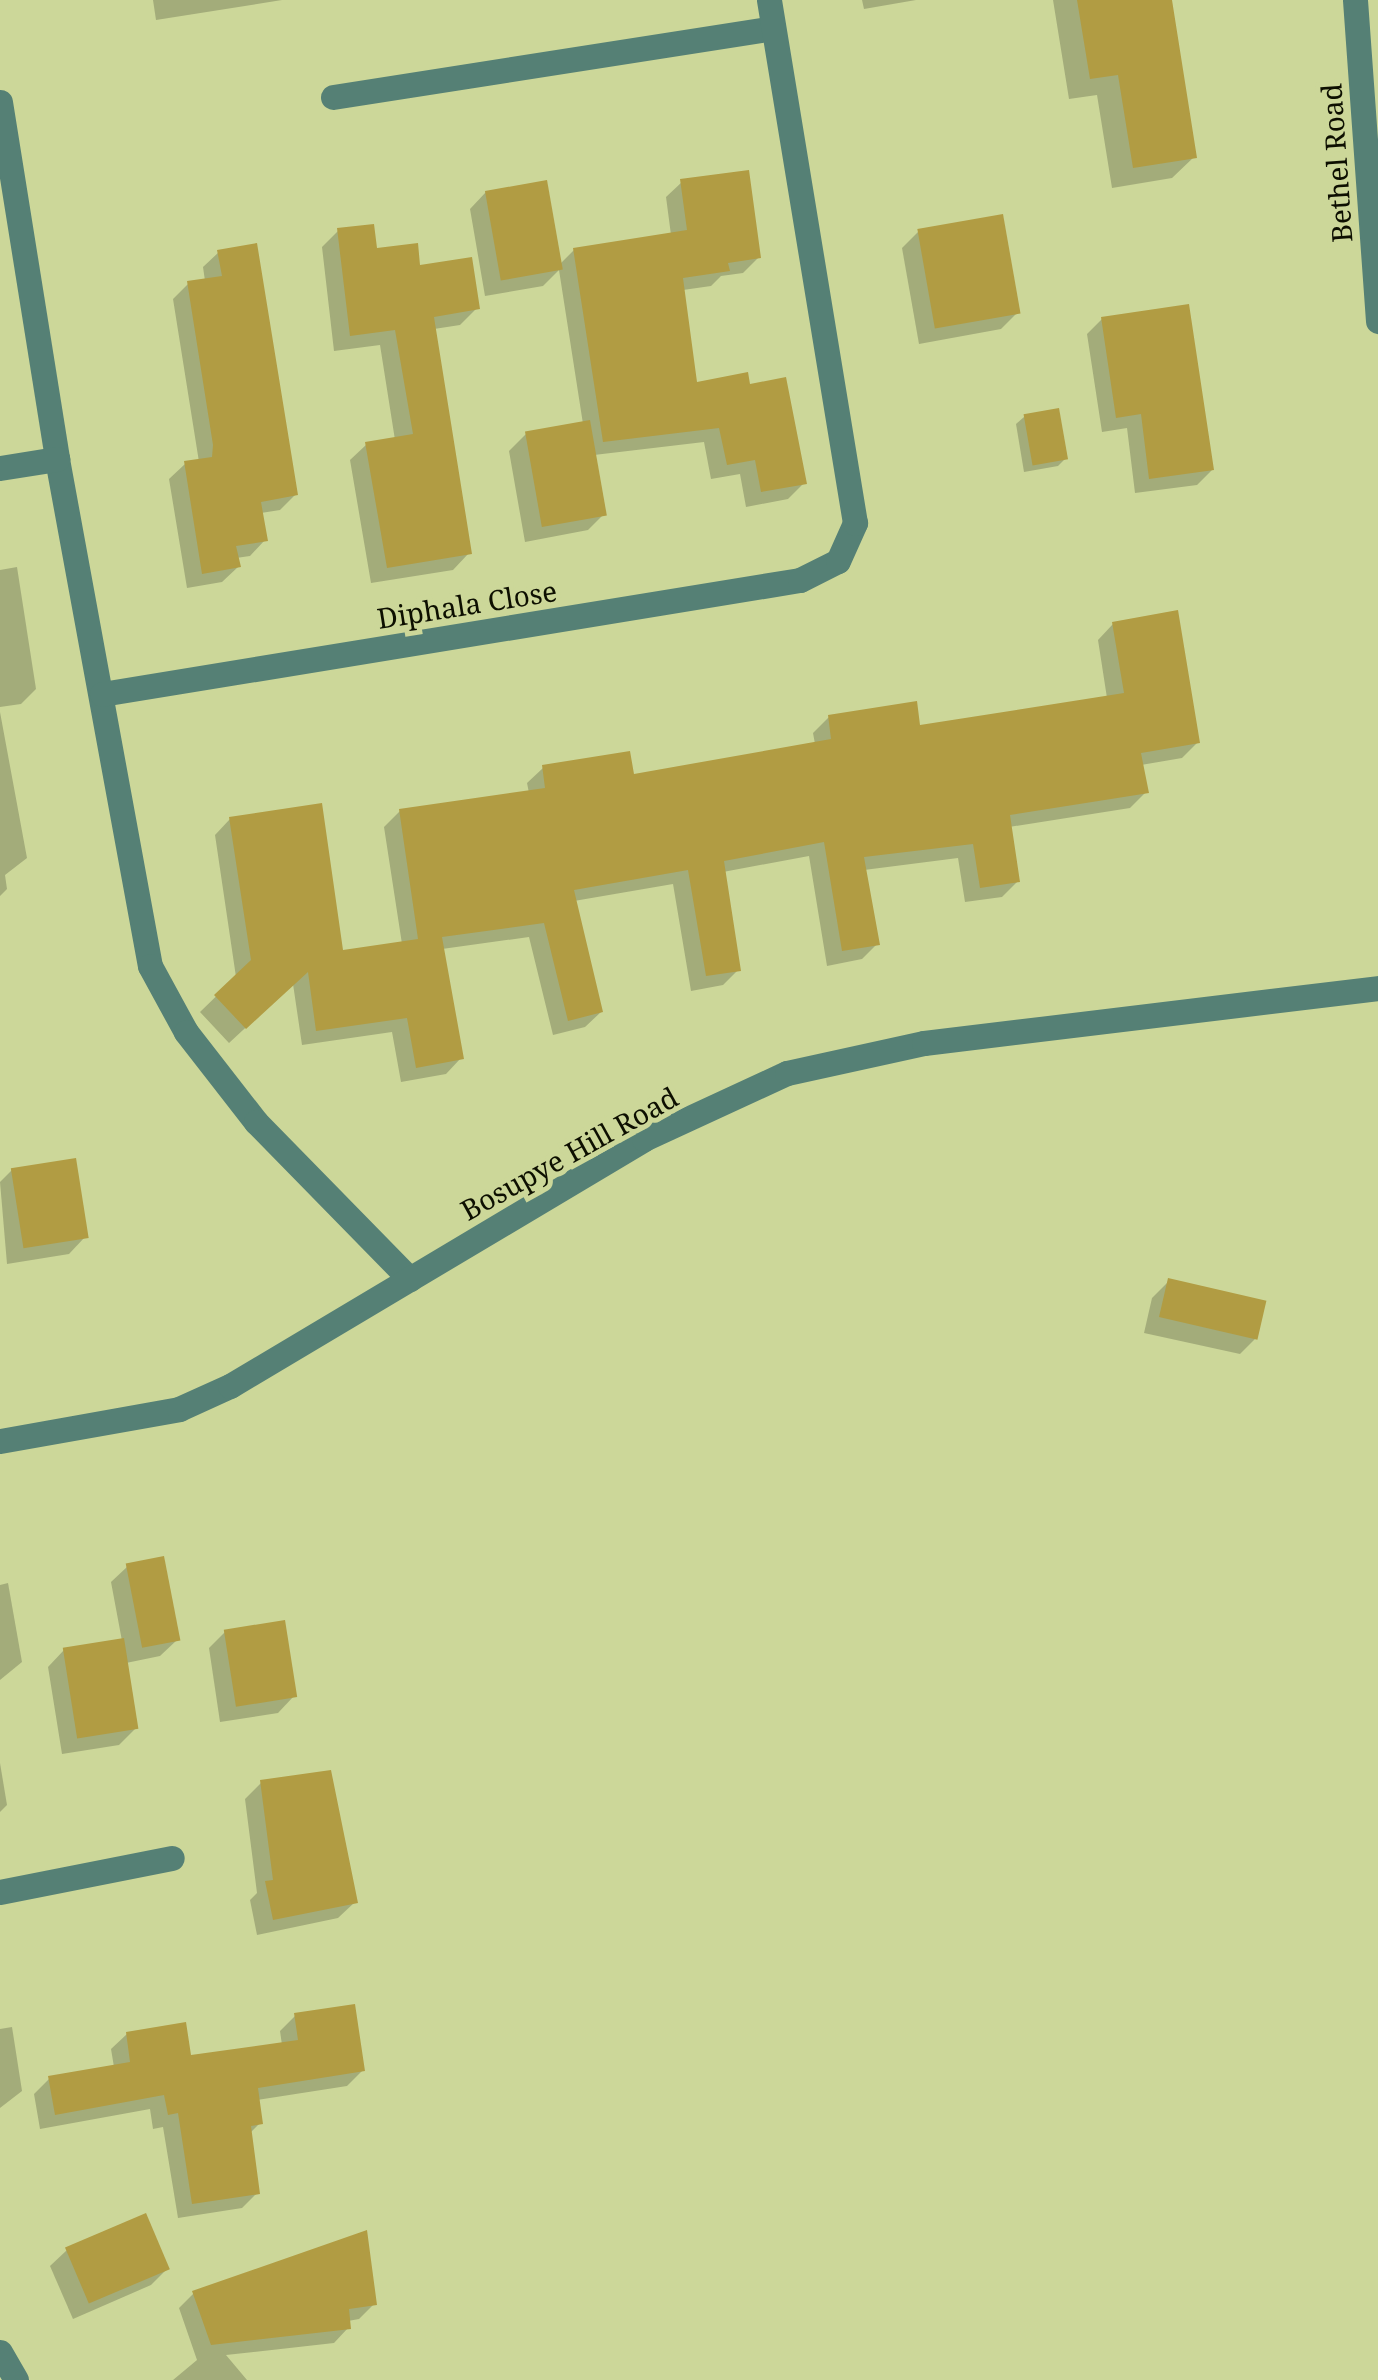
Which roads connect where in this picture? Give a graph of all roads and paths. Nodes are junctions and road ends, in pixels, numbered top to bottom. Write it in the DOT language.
graph roads {
  1 [pos="769,0"];
  2 [pos="1355,0"];
  3 [pos="773,28"];
  4 [pos="333,97"];
  5 [pos="0,102"];
  6 [pos="1378,321"];
  7 [pos="56,459"];
  8 [pos="0,468"];
  9 [pos="102,694"];
  10 [pos="1378,988"];
  11 [pos="410,1279"];
  12 [pos="0,1441"];
  13 [pos="172,1858"];
  14 [pos="0,1892"];
  15 [pos="0,2352"];
  16 [pos="16,2380"];
  1 -- 3 [label="street"];
  2 -- 6 [label="street, Bethel Road"];
  3 -- 4 [label="street"];
  3 -- 9 [label="street, Diphala Close"];
  5 -- 7 [label="street"];
  7 -- 8 [label="street"];
  7 -- 9 [label="street"];
  9 -- 11 [label="street"];
  10 -- 11 [label="street, Bosupye Hill Road"];
  11 -- 12 [label="street, Bosupye Hill Road"];
  13 -- 14 [label="street"];
  15 -- 16 [label="street"];
}
